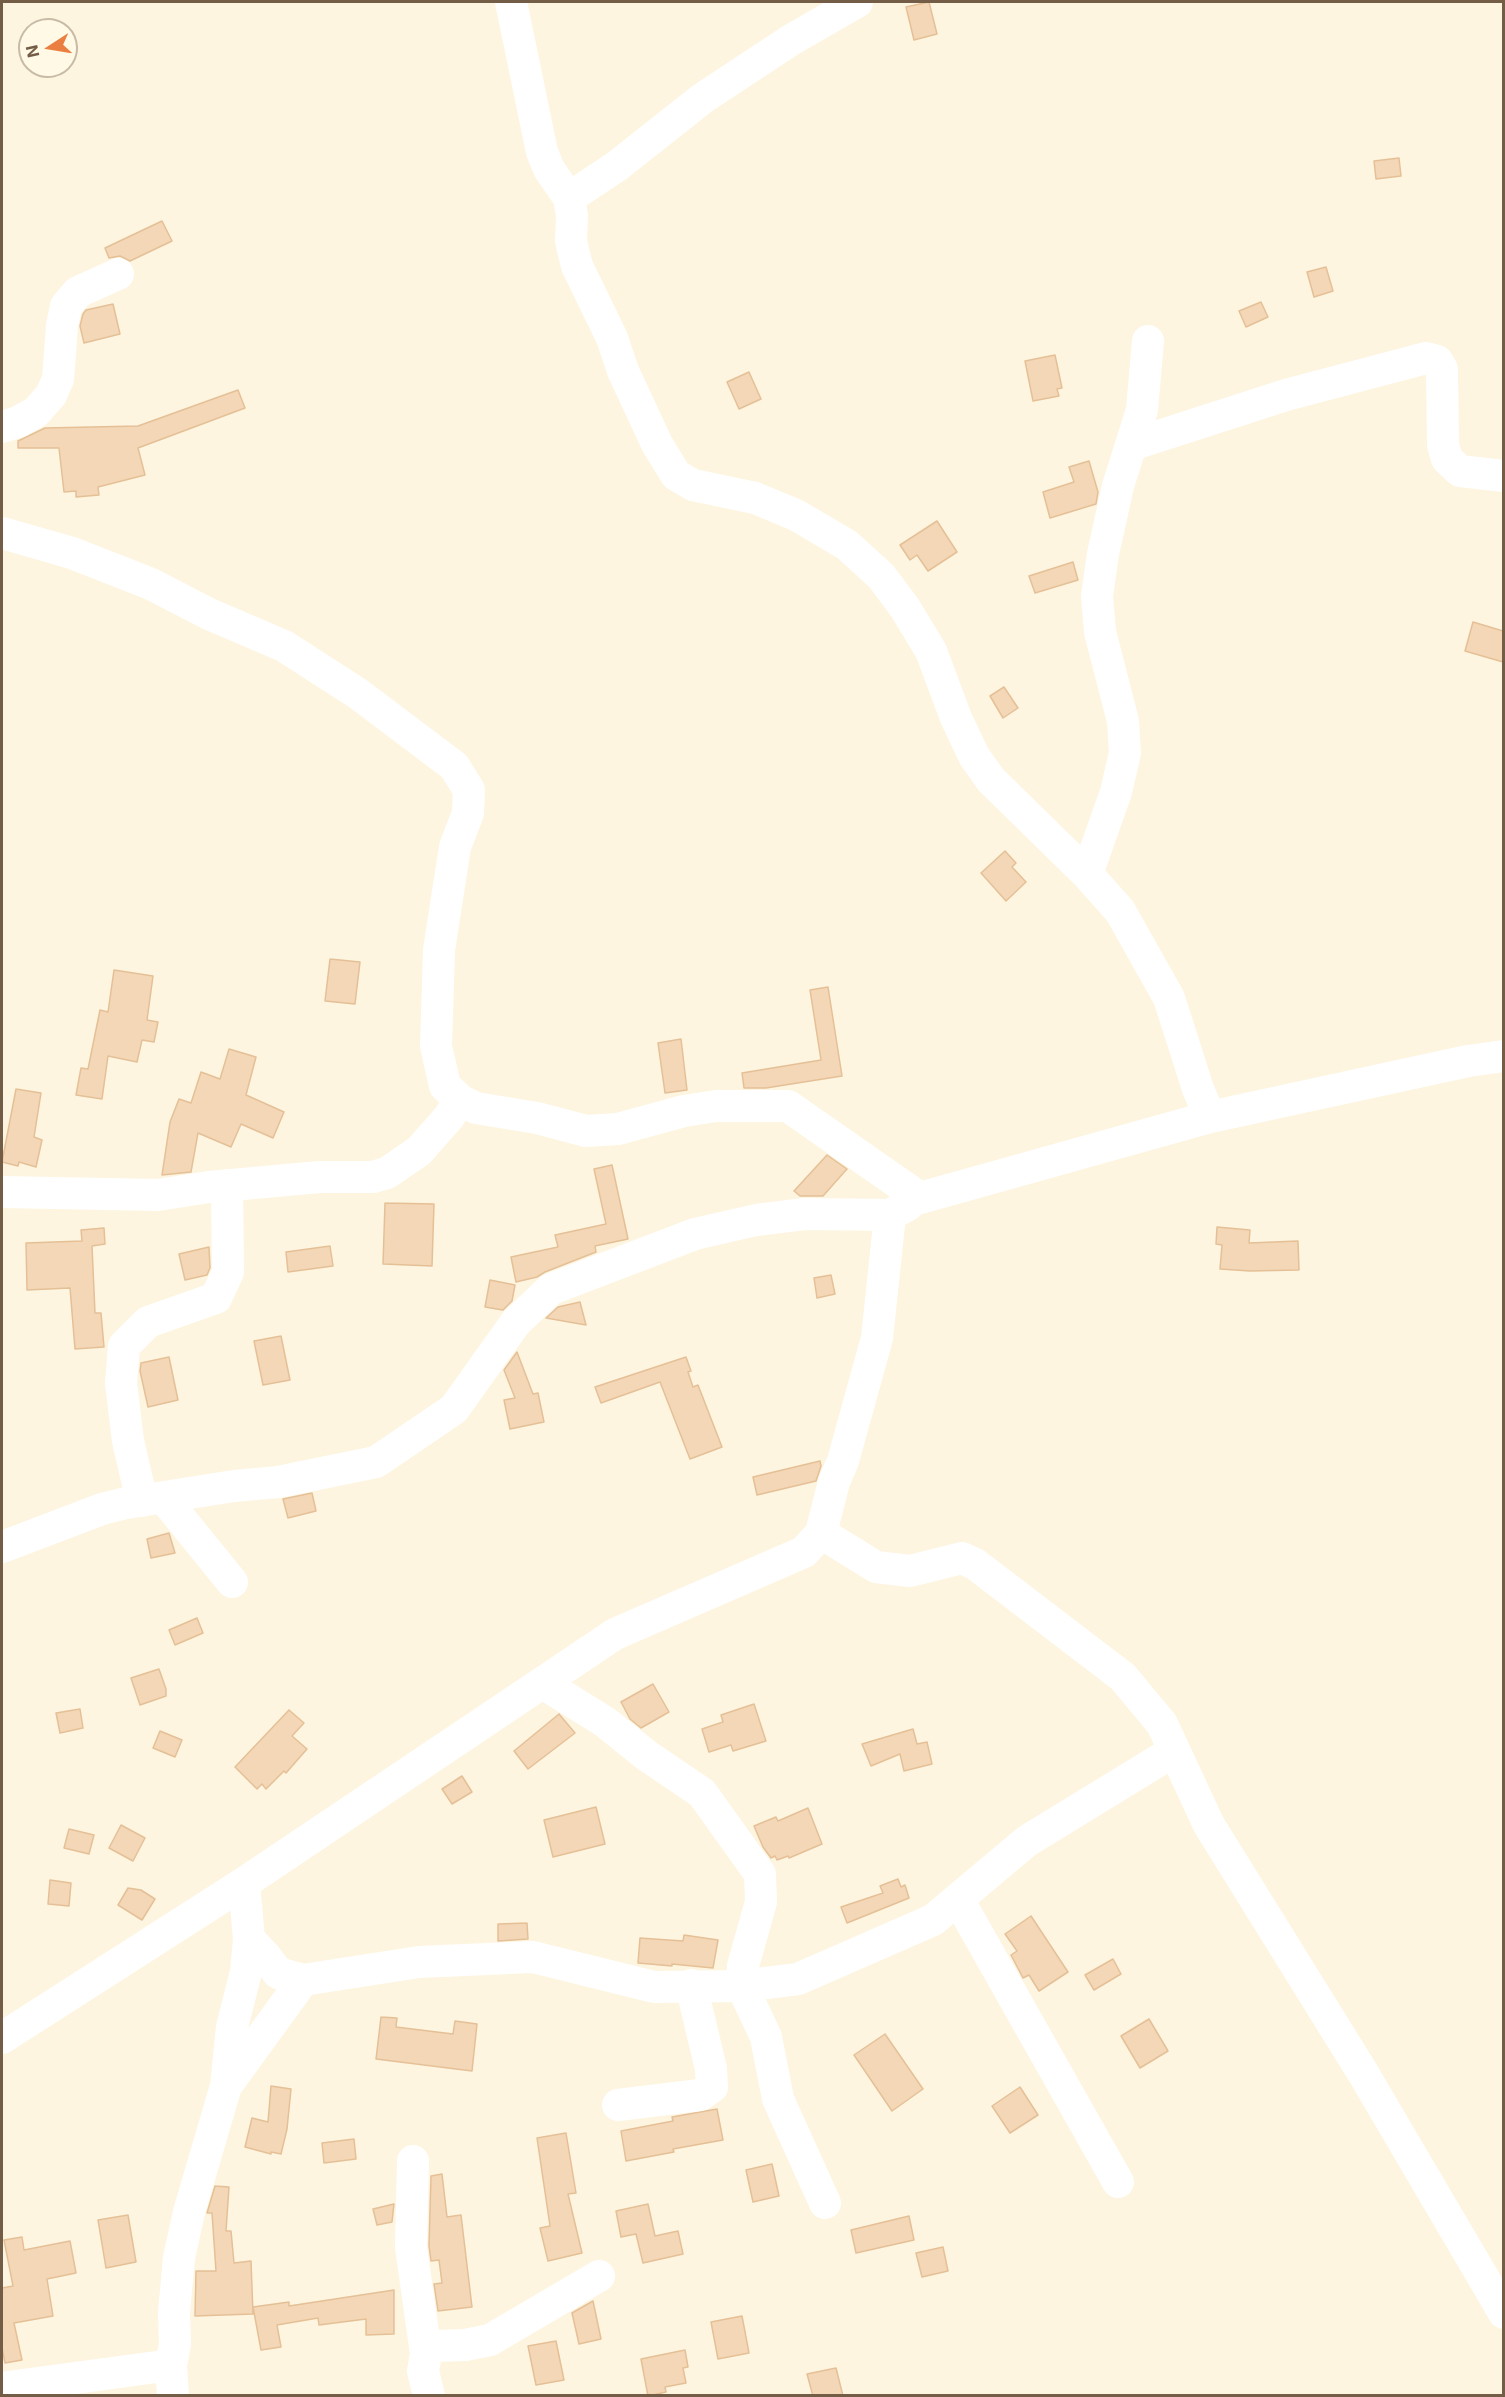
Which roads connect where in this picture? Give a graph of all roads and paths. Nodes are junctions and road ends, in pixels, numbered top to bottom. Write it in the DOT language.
graph roads {
  1 [pos="511,2"];
  2 [pos="857,2"];
  3 [pos="569,198"];
  4 [pos="118,274"];
  5 [pos="1148,341"];
  6 [pos="2,427"];
  7 [pos="1131,445"];
  8 [pos="1503,477"];
  9 [pos="2,533"];
  10 [pos="1087,874"];
  11 [pos="1503,1056"];
  12 [pos="460,1100"];
  13 [pos="1210,1117"];
  14 [pos="227,1185"];
  15 [pos="2,1192"];
  16 [pos="920,1198"];
  17 [pos="890,1215"];
  18 [pos="152,1499"];
  19 [pos="820,1533"];
  20 [pos="2,1547"];
  21 [pos="232,1582"];
  22 [pos="544,1684"];
  23 [pos="1174,1751"];
  24 [pos="244,1883"];
  25 [pos="958,1899"];
  26 [pos="249,1940"];
  27 [pos="303,1980"];
  28 [pos="691,1985"];
  29 [pos="742,1986"];
  30 [pos="2,2038"];
  31 [pos="226,2086"];
  32 [pos="618,2105"];
  33 [pos="413,2161"];
  34 [pos="1118,2182"];
  35 [pos="825,2203"];
  36 [pos="599,2276"];
  37 [pos="1503,2313"];
  38 [pos="426,2354"];
  39 [pos="171,2364"];
  40 [pos="2,2388"];
  41 [pos="173,2396"];
  42 [pos="429,2396"];
  1 -- 3 [label="street"];
  2 -- 3 [label="street"];
  3 -- 10 [label="street"];
  4 -- 6 [label="street"];
  5 -- 7 [label="street"];
  7 -- 8 [label="street"];
  7 -- 10 [label="street"];
  9 -- 12 [label="street"];
  10 -- 13 [label="street"];
  11 -- 13 [label="street"];
  12 -- 14 [label="street"];
  12 -- 16 [label="street"];
  13 -- 16 [label="street"];
  14 -- 15 [label="street"];
  14 -- 18 [label="street"];
  16 -- 17 [label="street"];
  17 -- 18 [label="street"];
  17 -- 19 [label="street"];
  18 -- 20 [label="street"];
  18 -- 21 [label="street"];
  19 -- 22 [label="street"];
  19 -- 23 [label="street"];
  22 -- 24 [label="street"];
  22 -- 29 [label="street"];
  23 -- 25 [label="street"];
  23 -- 37 [label="street"];
  24 -- 26 [label="street"];
  24 -- 30 [label="street"];
  25 -- 29 [label="street"];
  25 -- 34 [label="street"];
  26 -- 27 [label="street"];
  26 -- 31 [label="street"];
  27 -- 28 [label="street"];
  27 -- 31 [label="street"];
  28 -- 29 [label="street"];
  28 -- 32 [label="street"];
  29 -- 35 [label="street"];
  31 -- 39 [label="street"];
  33 -- 38 [label="street"];
  36 -- 38 [label="street"];
  38 -- 42 [label="street"];
  39 -- 40 [label="street"];
  39 -- 41 [label="street"];
}
